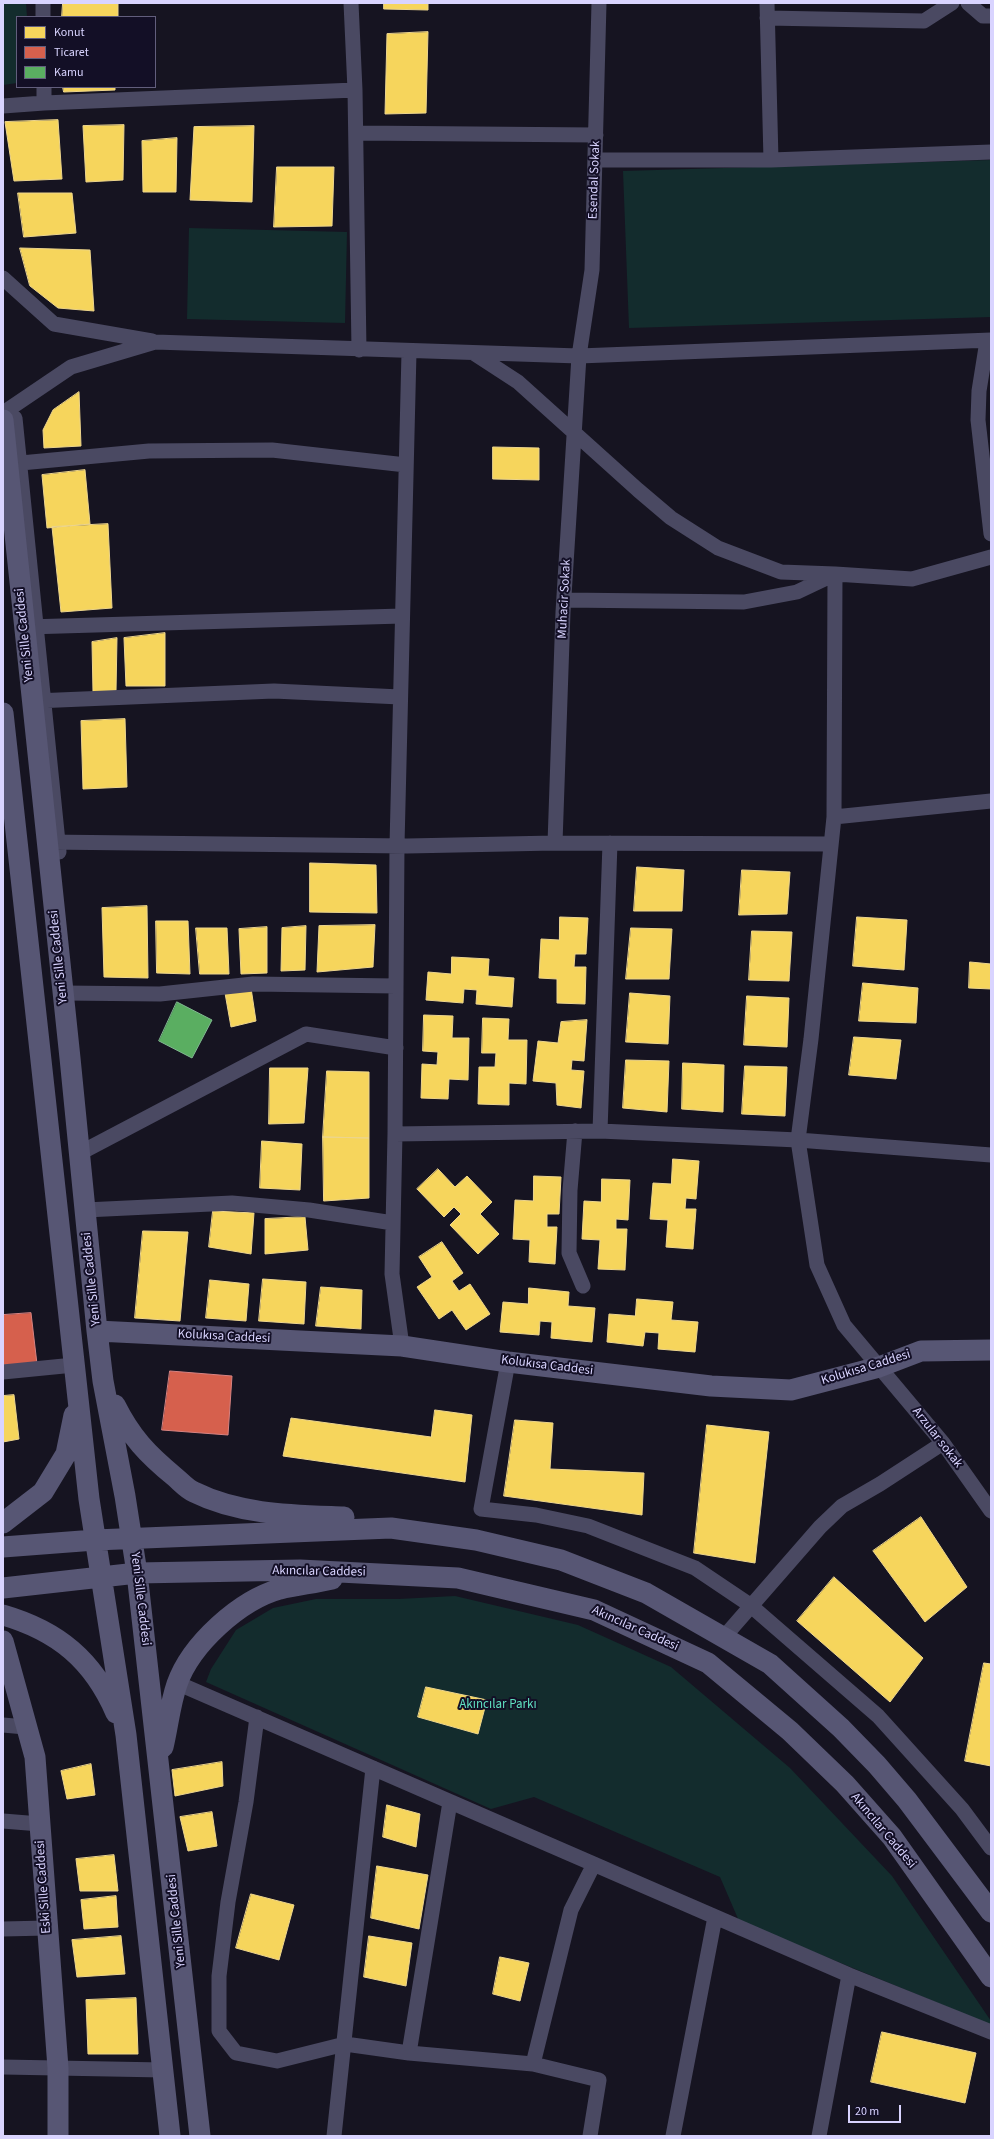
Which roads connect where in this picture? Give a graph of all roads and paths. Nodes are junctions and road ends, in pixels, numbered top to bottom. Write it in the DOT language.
graph roads {
  1 [pos="43,3"];
  2 [pos="351,3"];
  3 [pos="599,3"];
  4 [pos="767,3"];
  5 [pos="952,3"];
  6 [pos="968,3"];
  7 [pos="43,16"];
  8 [pos="991,16"];
  9 [pos="767,18"];
  10 [pos="44,88"];
  11 [pos="355,90"];
  12 [pos="44,103"];
  13 [pos="3,106"];
  14 [pos="356,133"];
  15 [pos="596,135"];
  16 [pos="991,152"];
  17 [pos="595,160"];
  18 [pos="771,160"];
  19 [pos="3,278"];
  20 [pos="989,341"];
  21 [pos="155,342"];
  22 [pos="359,350"];
  23 [pos="409,352"];
  24 [pos="475,354"];
  25 [pos="579,356"];
  26 [pos="7,417"];
  27 [pos="574,434"];
  28 [pos="406,464"];
  29 [pos="7,465"];
  30 [pos="991,534"];
  31 [pos="991,557"];
  32 [pos="835,574"];
  33 [pos="564,600"];
  34 [pos="402,616"];
  35 [pos="24,627"];
  36 [pos="400,697"];
  37 [pos="32,702"];
  38 [pos="3,713"];
  39 [pos="991,801"];
  40 [pos="834,817"];
  41 [pos="46,842"];
  42 [pos="555,843"];
  43 [pos="610,843"];
  44 [pos="831,844"];
  45 [pos="397,845"];
  46 [pos="396,986"];
  47 [pos="69,993"];
  48 [pos="396,1048"];
  49 [pos="600,1131"];
  50 [pos="575,1132"];
  51 [pos="395,1134"];
  52 [pos="798,1140"];
  53 [pos="83,1144"];
  54 [pos="991,1155"];
  55 [pos="84,1210"];
  56 [pos="394,1223"];
  57 [pos="583,1286"];
  58 [pos="97,1331"];
  59 [pos="402,1346"];
  60 [pos="991,1350"];
  61 [pos="508,1362"];
  62 [pos="74,1365"];
  63 [pos="879,1367"];
  64 [pos="3,1372"];
  65 [pos="103,1381"];
  66 [pos="78,1397"];
  67 [pos="943,1443"];
  68 [pos="991,1511"];
  69 [pos="3,1523"];
  70 [pos="391,1528"];
  71 [pos="132,1539"];
  72 [pos="95,1540"];
  73 [pos="3,1547"];
  74 [pos="366,1572"];
  75 [pos="137,1573"];
  76 [pos="100,1577"];
  77 [pos="3,1588"];
  78 [pos="750,1606"];
  79 [pos="3,1615"];
  80 [pos="724,1637"];
  81 [pos="3,1641"];
  82 [pos="178,1683"];
  83 [pos="257,1717"];
  84 [pos="3,1725"];
  85 [pos="25,1727"];
  86 [pos="126,1735"];
  87 [pos="160,1761"];
  88 [pos="373,1768"];
  89 [pos="450,1802"];
  90 [pos="3,1821"];
  91 [pos="40,1824"];
  92 [pos="991,1848"];
  93 [pos="594,1864"];
  94 [pos="991,1912"];
  95 [pos="715,1917"];
  96 [pos="48,1928"];
  97 [pos="3,1929"];
  98 [pos="849,1975"];
  99 [pos="991,1977"];
  100 [pos="991,2032"];
  101 [pos="345,2044"];
  102 [pos="409,2053"];
  103 [pos="533,2064"];
  104 [pos="3,2067"];
  105 [pos="58,2068"];
  106 [pos="163,2070"];
  107 [pos="58,2136"];
  108 [pos="170,2136"];
  109 [pos="200,2136"];
  110 [pos="334,2136"];
  111 [pos="590,2136"];
  112 [pos="673,2136"];
  113 [pos="819,2136"];
  1 -- 7 [label="street"];
  2 -- 11 [label="street"];
  3 -- 15 [label="street, Esendal Sokak"];
  4 -- 9 [label="street"];
  5 -- 9 [label="street"];
  6 -- 8 [label="street"];
  9 -- 18 [label="street"];
  10 -- 12 [label="street"];
  11 -- 12 [label="street"];
  11 -- 14 [label="street"];
  12 -- 13 [label="street"];
  14 -- 15 [label="street"];
  14 -- 22 [label="street"];
  15 -- 17 [label="street, Esendal Sokak"];
  16 -- 18 [label="street"];
  17 -- 18 [label="street"];
  17 -- 25 [label="street, Esendal Sokak"];
  19 -- 21 [label="street"];
  20 -- 25 [label="street"];
  20 -- 30 [label="street"];
  21 -- 22 [label="street"];
  21 -- 26 [label="street"];
  22 -- 23 [label="street"];
  23 -- 24 [label="street"];
  23 -- 28 [label="street"];
  24 -- 25 [label="street"];
  24 -- 27 [label="street"];
  25 -- 27 [label="street, Muhacir Sokak"];
  26 -- 29 [label="main road, Yeni Sille Caddesi"];
  26 -- 47 [label="street"];
  27 -- 32 [label="street"];
  27 -- 33 [label="street, Muhacir Sokak"];
  28 -- 29 [label="street"];
  28 -- 34 [label="street"];
  29 -- 35 [label="main road, Yeni Sille Caddesi"];
  31 -- 32 [label="street"];
  32 -- 33 [label="street"];
  32 -- 40 [label="street, Arzular sokak"];
  33 -- 42 [label="street, Muhacir Sokak"];
  34 -- 35 [label="street"];
  34 -- 36 [label="street"];
  35 -- 37 [label="main road, Yeni Sille Caddesi"];
  36 -- 37 [label="street"];
  36 -- 45 [label="street"];
  37 -- 41 [label="main road, Yeni Sille Caddesi"];
  38 -- 62 [label="main road, Yeni Sille Caddesi"];
  39 -- 40 [label="street"];
  40 -- 44 [label="street, Arzular sokak"];
  41 -- 45 [label="street"];
  41 -- 47 [label="main road, Yeni Sille Caddesi"];
  42 -- 43 [label="street"];
  42 -- 45 [label="street"];
  43 -- 44 [label="street"];
  43 -- 49 [label="street"];
  44 -- 52 [label="street, Arzular sokak"];
  45 -- 46 [label="street"];
  46 -- 47 [label="street"];
  46 -- 48 [label="street"];
  47 -- 53 [label="main road, Yeni Sille Caddesi"];
  48 -- 51 [label="street"];
  48 -- 53 [label="street"];
  49 -- 50 [label="street"];
  49 -- 52 [label="street"];
  50 -- 51 [label="street"];
  50 -- 57 [label="street"];
  51 -- 56 [label="street"];
  52 -- 54 [label="street"];
  52 -- 63 [label="street, Arzular sokak"];
  53 -- 55 [label="main road, Yeni Sille Caddesi"];
  55 -- 56 [label="street"];
  55 -- 58 [label="main road, Yeni Sille Caddesi"];
  56 -- 59 [label="street"];
  58 -- 59 [label="main road, Kolukısa Caddesi"];
  58 -- 65 [label="main road, Yeni Sille Caddesi"];
  59 -- 61 [label="main road, Kolukısa Caddesi"];
  60 -- 63 [label="main road, Kolukısa Caddesi"];
  61 -- 63 [label="main road, Kolukısa Caddesi"];
  61 -- 78 [label="street"];
  62 -- 64 [label="street"];
  62 -- 66 [label="main road, Yeni Sille Caddesi"];
  63 -- 67 [label="street, Arzular sokak"];
  65 -- 70 [label="main road"];
  65 -- 71 [label="main road, Yeni Sille Caddesi"];
  66 -- 69 [label="main road"];
  66 -- 72 [label="main road, Yeni Sille Caddesi"];
  67 -- 68 [label="street, Arzular sokak"];
  67 -- 78 [label="street"];
  70 -- 71 [label="main road"];
  70 -- 80 [label="main road"];
  71 -- 72 [label="main road"];
  71 -- 75 [label="main road, Yeni Sille Caddesi"];
  72 -- 73 [label="main road"];
  72 -- 76 [label="main road, Yeni Sille Caddesi"];
  74 -- 75 [label="main road, Akıncılar Caddesi"];
  74 -- 82 [label="main road"];
  74 -- 99 [label="main road, Akıncılar Caddesi"];
  75 -- 76 [label="main road, Akıncılar Caddesi"];
  75 -- 87 [label="main road, Yeni Sille Caddesi"];
  76 -- 77 [label="main road, Akıncılar Caddesi"];
  76 -- 86 [label="main road, Yeni Sille Caddesi"];
  78 -- 80 [label="street"];
  78 -- 92 [label="street"];
  79 -- 86 [label="main road"];
  80 -- 94 [label="main road"];
  81 -- 85 [label="main road, Eski Sille Caddesi"];
  82 -- 83 [label="street"];
  82 -- 87 [label="main road"];
  83 -- 88 [label="street"];
  83 -- 101 [label="street"];
  84 -- 85 [label="street"];
  85 -- 91 [label="main road, Eski Sille Caddesi"];
  86 -- 106 [label="main road, Yeni Sille Caddesi"];
  87 -- 109 [label="main road, Yeni Sille Caddesi"];
  88 -- 89 [label="street"];
  88 -- 101 [label="street"];
  89 -- 93 [label="street"];
  89 -- 102 [label="street"];
  90 -- 91 [label="street"];
  91 -- 96 [label="main road, Eski Sille Caddesi"];
  93 -- 95 [label="street"];
  93 -- 103 [label="street"];
  95 -- 98 [label="street"];
  95 -- 112 [label="street"];
  96 -- 97 [label="street"];
  96 -- 105 [label="main road, Eski Sille Caddesi"];
  98 -- 100 [label="street"];
  98 -- 113 [label="street"];
  101 -- 102 [label="street"];
  101 -- 110 [label="street"];
  102 -- 103 [label="street"];
  103 -- 111 [label="street"];
  104 -- 105 [label="street"];
  105 -- 106 [label="street"];
  105 -- 107 [label="main road, Eski Sille Caddesi"];
  106 -- 108 [label="main road, Yeni Sille Caddesi"];
}
